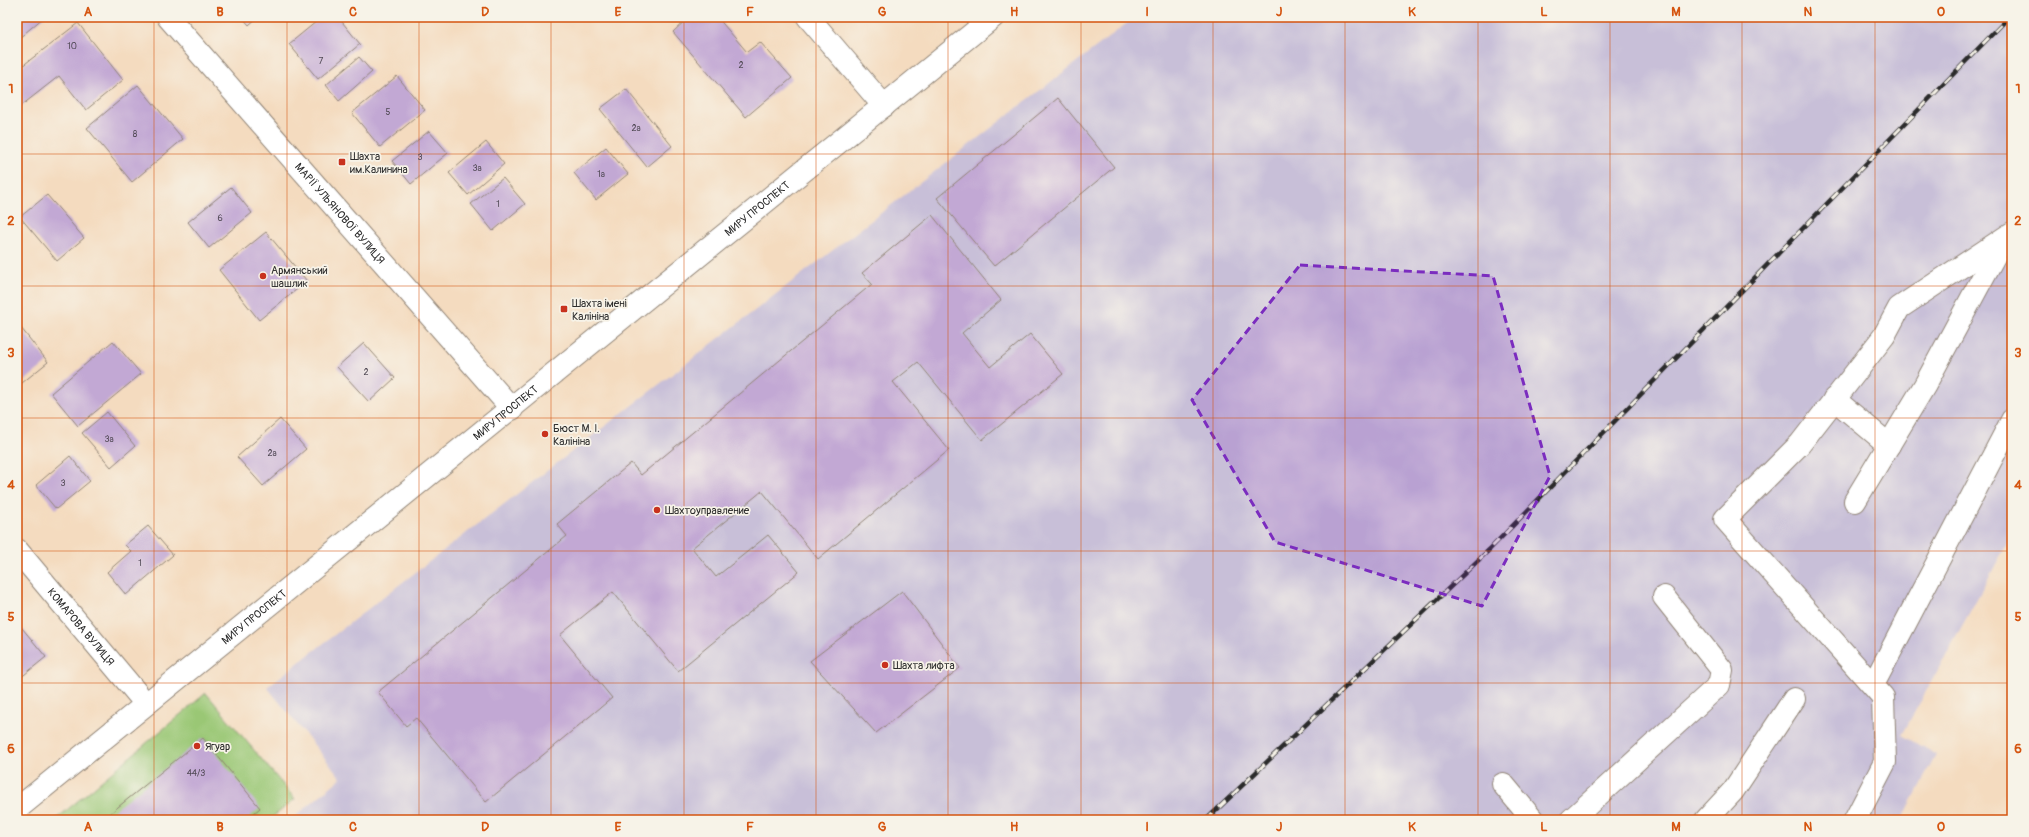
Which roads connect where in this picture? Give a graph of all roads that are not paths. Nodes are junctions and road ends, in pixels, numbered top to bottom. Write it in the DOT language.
graph roads {
  1 [pos="168,17"];
  2 [pos="808,17"];
  3 [pos="993,17"];
  4 [pos="884,106"];
  5 [pos="2008,235"];
  6 [pos="1834,399"];
  7 [pos="512,409"];
  8 [pos="2012,420"];
  9 [pos="1889,445"];
  10 [pos="1856,501"];
  11 [pos="17,550"];
  12 [pos="1664,597"];
  13 [pos="1873,685"];
  14 [pos="1794,699"];
  15 [pos="146,704"];
  16 [pos="1503,784"];
  17 [pos="17,809"];
  18 [pos="1534,820"];
  19 [pos="1571,820"];
  20 [pos="1706,820"];
  21 [pos="1855,820"];
  1 -- 7 [label="main road, МАРІЇ УЛЬЯНОВОЇ ВУЛИЦЯ"];
  2 -- 4 [label="main road"];
  3 -- 4 [label="main road, МИРУ ПРОСПЕКТ"];
  4 -- 7 [label="main road, МИРУ ПРОСПЕКТ"];
  5 -- 6 [label="main road"];
  5 -- 9 [label="main road"];
  6 -- 9 [label="main road"];
  6 -- 13 [label="main road"];
  7 -- 15 [label="main road, МИРУ ПРОСПЕКТ"];
  8 -- 13 [label="main road"];
  9 -- 10 [label="main road"];
  11 -- 15 [label="main road, КОМАРОВА ВУЛИЦЯ"];
  12 -- 19 [label="main road"];
  13 -- 21 [label="main road"];
  14 -- 20 [label="main road"];
  15 -- 17 [label="main road, МИРУ ПРОСПЕКТ"];
  16 -- 18 [label="main road"];
}
